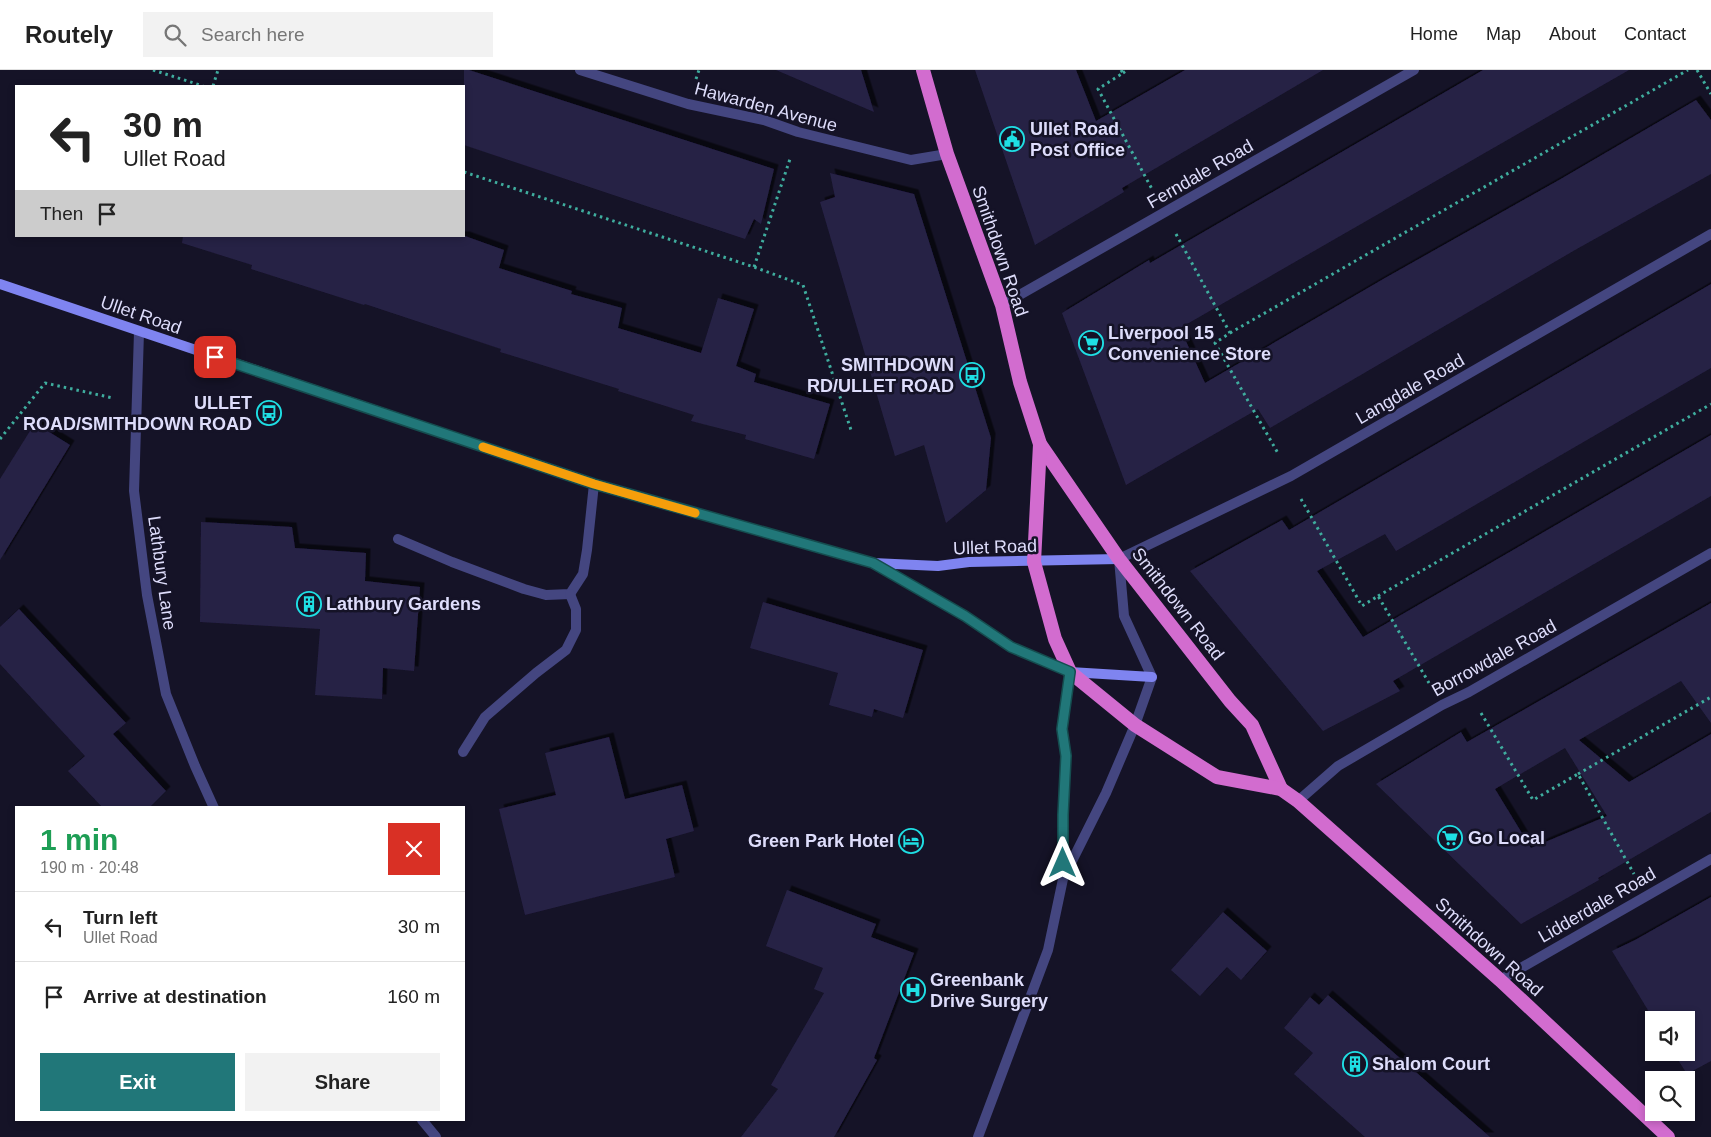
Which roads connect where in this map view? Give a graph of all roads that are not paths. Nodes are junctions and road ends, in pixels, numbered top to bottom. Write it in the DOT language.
graph roads {
  1 [pos="580,70"];
  2 [pos="923,70"];
  3 [pos="1414,70"];
  4 [pos="947,154"];
  5 [pos="1711,234"];
  6 [pos="0,284"];
  7 [pos="1002,305"];
  8 [pos="140,332"];
  9 [pos="1040,444"];
  10 [pos="594,484"];
  11 [pos="398,539"];
  12 [pos="1711,553"];
  13 [pos="1119,558"];
  14 [pos="1034,562"];
  15 [pos="873,563"];
  16 [pos="570,594"];
  17 [pos="1070,672"];
  18 [pos="1152,677"];
  19 [pos="1135,725"];
  20 [pos="464,752"];
  21 [pos="1281,789"];
  22 [pos="1298,801"];
  23 [pos="213,806"];
  24 [pos="1711,859"];
  25 [pos="1063,879"];
  26 [pos="1500,980"];
  27 [pos="423,1121"];
  28 [pos="436,1137"];
  29 [pos="978,1137"];
  30 [pos="1668,1137"];
  1 -- 4 [label="street, Hawarden Avenue"];
  2 -- 4 [label="highway, Smithdown Road"];
  3 -- 7 [label="street, Ferndale Road"];
  4 -- 7 [label="highway, Smithdown Road"];
  5 -- 13 [label="street, Langdale Road"];
  6 -- 8 [label="main road, Ullet Road"];
  7 -- 9 [label="highway, Smithdown Road"];
  8 -- 10 [label="main road, Ullet Road"];
  8 -- 23 [label="street, Lathbury Lane"];
  9 -- 13 [label="highway, Smithdown Road"];
  9 -- 14 [label="highway, Smithdown Road"];
  10 -- 15 [label="main road, Ullet Road"];
  10 -- 16 [label="street"];
  11 -- 16 [label="street"];
  12 -- 22 [label="street, Borrowdale Road"];
  13 -- 14 [label="main road, Ullet Road"];
  13 -- 18 [label="street"];
  13 -- 21 [label="highway, Smithdown Road"];
  14 -- 15 [label="main road, Ullet Road"];
  14 -- 17 [label="highway, Smithdown Road"];
  15 -- 17 [label="main road, Ullet Road"];
  16 -- 20 [label="street"];
  17 -- 18 [label="main road, Ullet Road"];
  17 -- 19 [label="highway, Smithdown Road"];
  17 -- 25 [label="street"];
  18 -- 19 [label="street"];
  19 -- 21 [label="highway, Smithdown Road"];
  19 -- 25 [label="street"];
  21 -- 22 [label="highway, Smithdown Road"];
  22 -- 26 [label="highway, Smithdown Road"];
  24 -- 26 [label="street, Lidderdale Road"];
  25 -- 29 [label="street"];
  26 -- 30 [label="highway, Smithdown Road"];
  27 -- 28 [label="street"];
}
